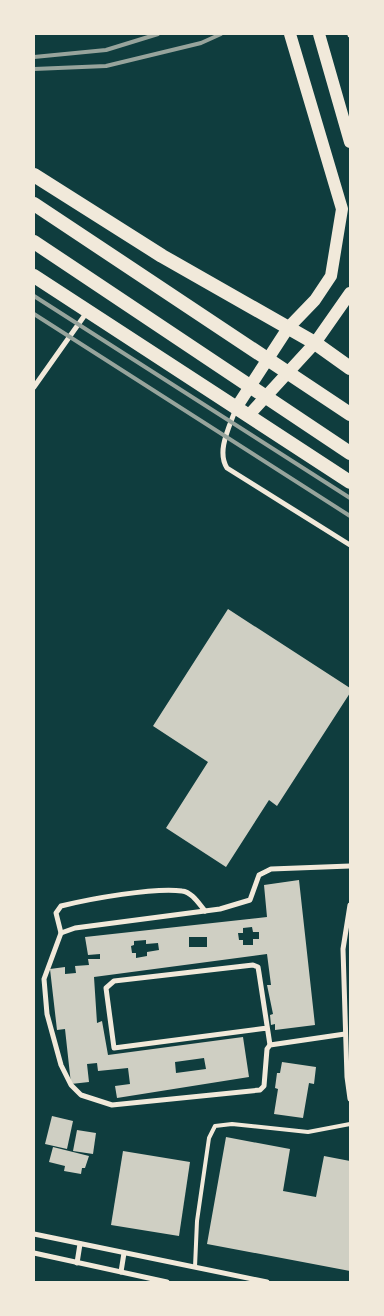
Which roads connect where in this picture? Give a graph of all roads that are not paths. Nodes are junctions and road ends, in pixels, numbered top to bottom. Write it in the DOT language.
graph roads {
  1 [pos="290,34"];
  2 [pos="319,34"];
  3 [pos="350,142"];
  4 [pos="34,175"];
  5 [pos="34,204"];
  6 [pos="34,242"];
  7 [pos="34,276"];
  8 [pos="350,293"];
  9 [pos="88,311"];
  10 [pos="288,328"];
  11 [pos="315,343"];
  12 [pos="350,368"];
  13 [pos="34,387"];
  14 [pos="236,408"];
  15 [pos="350,414"];
  16 [pos="248,416"];
  17 [pos="350,452"];
  18 [pos="350,482"];
  19 [pos="350,545"];
  20 [pos="350,866"];
  21 [pos="350,905"];
  22 [pos="205,911"];
  23 [pos="61,933"];
  24 [pos="347,1007"];
  25 [pos="268,1028"];
  26 [pos="345,1034"];
  27 [pos="270,1045"];
  28 [pos="348,1048"];
  29 [pos="349,1077"];
  30 [pos="350,1099"];
  31 [pos="350,1124"];
  32 [pos="34,1234"];
  33 [pos="80,1244"];
  34 [pos="34,1253"];
  35 [pos="124,1253"];
  36 [pos="77,1263"];
  37 [pos="195,1267"];
  38 [pos="121,1272"];
  39 [pos="167,1282"];
  40 [pos="267,1282"];
  1 -- 10 [label="main road"];
  2 -- 3 [label="main road"];
  4 -- 10 [label="highway"];
  5 -- 15 [label="highway"];
  6 -- 17 [label="highway"];
  7 -- 9 [label="highway"];
  8 -- 11 [label="main road"];
  9 -- 13 [label="street"];
  9 -- 14 [label="highway"];
  10 -- 11 [label="highway"];
  10 -- 14 [label="main road"];
  11 -- 12 [label="highway"];
  11 -- 16 [label="main road"];
  14 -- 16 [label="highway"];
  14 -- 19 [label="street"];
  16 -- 18 [label="highway"];
  20 -- 22 [label="street"];
  21 -- 24 [label="street"];
  22 -- 23 [label="street"];
  22 -- 23 [label="street"];
  23 -- 27 [label="street"];
  24 -- 26 [label="street"];
  25 -- 25 [label="street"];
  25 -- 27 [label="street"];
  26 -- 27 [label="street"];
  26 -- 28 [label="street"];
  28 -- 29 [label="street"];
  29 -- 30 [label="street"];
  31 -- 37 [label="lane"];
  32 -- 33 [label="street"];
  33 -- 35 [label="street"];
  33 -- 36 [label="street"];
  34 -- 36 [label="street"];
  35 -- 37 [label="street"];
  35 -- 38 [label="street"];
  36 -- 38 [label="street"];
  37 -- 40 [label="street"];
  38 -- 39 [label="street"];
}
